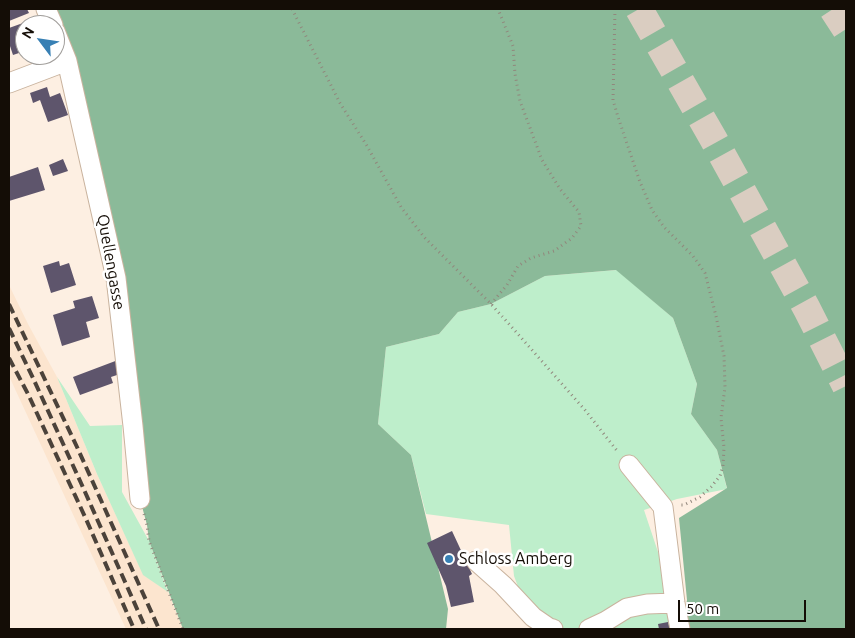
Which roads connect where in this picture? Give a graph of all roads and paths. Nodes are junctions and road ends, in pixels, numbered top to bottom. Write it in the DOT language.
graph roads {
  1 [pos="292,9"];
  2 [pos="498,9"];
  3 [pos="615,9"];
  4 [pos="65,56"];
  5 [pos="67,61"];
  6 [pos="9,83"];
  7 [pos="491,304"];
  8 [pos="629,465"];
  9 [pos="140,499"];
  10 [pos="663,506"];
  11 [pos="476,561"];
  12 [pos="675,603"];
  13 [pos="183,629"];
  14 [pos="553,629"];
  15 [pos="589,629"];
  16 [pos="680,629"];
  1 -- 7 [label="path"];
  2 -- 7 [label="path"];
  3 -- 10 [label="path"];
  4 -- 5 [label="street, Quellengasse"];
  5 -- 6 [label="street"];
  5 -- 9 [label="street, Quellengasse"];
  7 -- 8 [label="path"];
  8 -- 10 [label="street"];
  9 -- 13 [label="path"];
  10 -- 12 [label="street"];
  11 -- 14 [label="street"];
  12 -- 15 [label="street"];
  12 -- 16 [label="street"];
}
